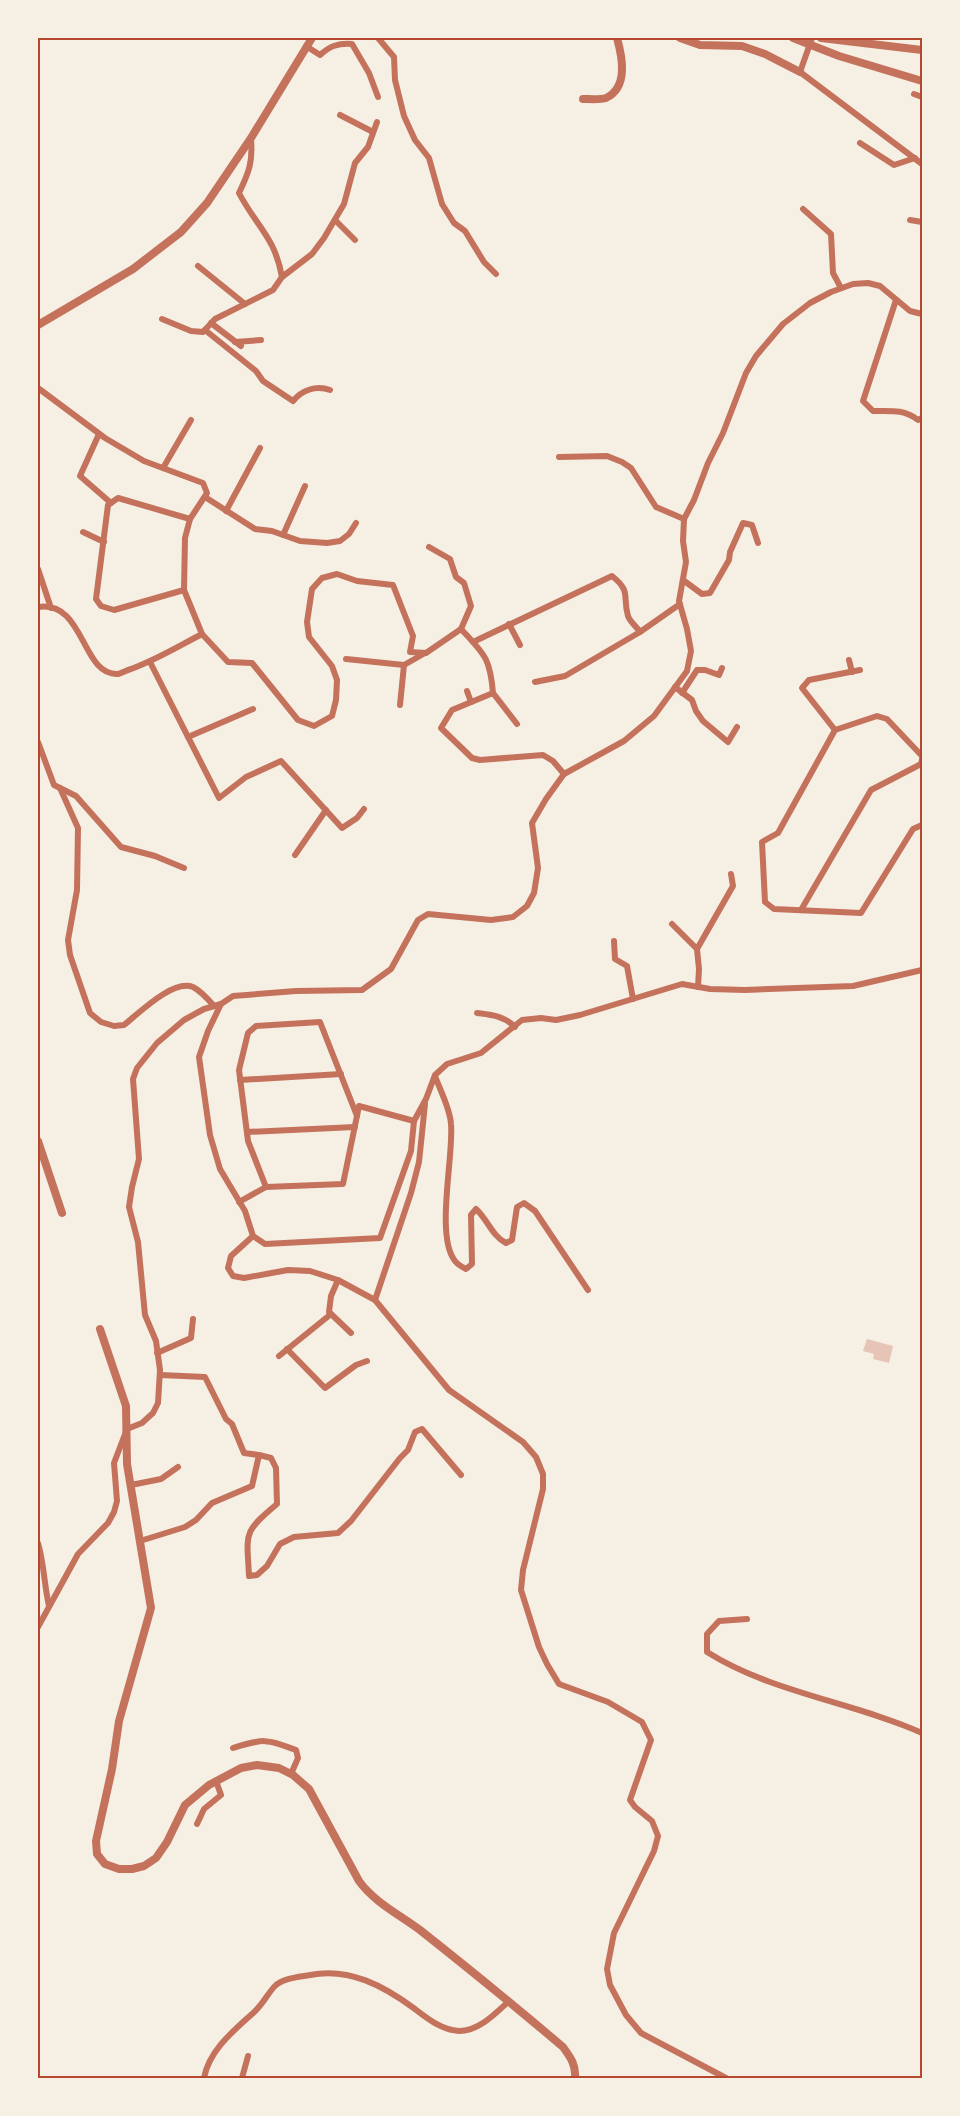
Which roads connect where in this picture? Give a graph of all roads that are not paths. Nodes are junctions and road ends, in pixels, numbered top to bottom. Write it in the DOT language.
graph roads {
  1 [pos="312,38"];
  2 [pos="378,38"];
  3 [pos="617,38"];
  4 [pos="680,38"];
  5 [pos="793,38"];
  6 [pos="812,38"];
  7 [pos="821,38"];
  8 [pos="306,46"];
  9 [pos="922,51"];
  10 [pos="802,70"];
  11 [pos="922,81"];
  12 [pos="914,94"];
  13 [pos="378,97"];
  14 [pos="922,97"];
  15 [pos="583,99"];
  16 [pos="340,116"];
  17 [pos="377,122"];
  18 [pos="373,132"];
  19 [pos="250,138"];
  20 [pos="860,143"];
  21 [pos="915,158"];
  22 [pos="922,164"];
  23 [pos="803,209"];
  24 [pos="335,220"];
  25 [pos="910,220"];
  26 [pos="922,222"];
  27 [pos="355,240"];
  28 [pos="198,266"];
  29 [pos="496,274"];
  30 [pos="282,277"];
  31 [pos="841,288"];
  32 [pos="896,300"];
  33 [pos="245,303"];
  34 [pos="922,314"];
  35 [pos="162,319"];
  36 [pos="211,323"];
  37 [pos="38,325"];
  38 [pos="205,330"];
  39 [pos="261,340"];
  40 [pos="38,388"];
  41 [pos="330,390"];
  42 [pos="922,418"];
  43 [pos="191,420"];
  44 [pos="99,434"];
  45 [pos="260,448"];
  46 [pos="559,457"];
  47 [pos="163,468"];
  48 [pos="305,486"];
  49 [pos="205,498"];
  50 [pos="111,503"];
  51 [pos="226,511"];
  52 [pos="190,519"];
  53 [pos="684,519"];
  54 [pos="356,523"];
  55 [pos="83,532"];
  56 [pos="283,535"];
  57 [pos="104,542"];
  58 [pos="758,543"];
  59 [pos="429,547"];
  60 [pos="38,569"];
  61 [pos="683,580"];
  62 [pos="184,590"];
  63 [pos="680,604"];
  64 [pos="38,608"];
  65 [pos="51,608"];
  66 [pos="509,624"];
  67 [pos="461,629"];
  68 [pos="640,632"];
  69 [pos="202,634"];
  70 [pos="473,642"];
  71 [pos="520,645"];
  72 [pos="426,653"];
  73 [pos="346,660"];
  74 [pos="849,660"];
  75 [pos="150,662"];
  76 [pos="404,665"];
  77 [pos="722,668"];
  78 [pos="860,670"];
  79 [pos="852,672"];
  80 [pos="535,682"];
  81 [pos="675,687"];
  82 [pos="467,691"];
  83 [pos="493,693"];
  84 [pos="682,693"];
  85 [pos="471,702"];
  86 [pos="400,705"];
  87 [pos="253,709"];
  88 [pos="517,724"];
  89 [pos="737,727"];
  90 [pos="834,730"];
  91 [pos="188,737"];
  92 [pos="38,742"];
  93 [pos="922,758"];
  94 [pos="564,774"];
  95 [pos="60,788"];
  96 [pos="364,809"];
  97 [pos="326,810"];
  98 [pos="922,825"];
  99 [pos="295,855"];
  100 [pos="184,868"];
  101 [pos="731,874"];
  102 [pos="801,910"];
  103 [pos="672,924"];
  104 [pos="614,941"];
  105 [pos="697,949"];
  106 [pos="922,970"];
  107 [pos="698,987"];
  108 [pos="633,999"];
  109 [pos="218,1005"];
  110 [pos="477,1013"];
  111 [pos="515,1026"];
  112 [pos="341,1074"];
  113 [pos="435,1075"];
  114 [pos="240,1080"];
  115 [pos="425,1100"];
  116 [pos="357,1116"];
  117 [pos="414,1121"];
  118 [pos="355,1127"];
  119 [pos="247,1132"];
  120 [pos="38,1141"];
  121 [pos="266,1187"];
  122 [pos="239,1202"];
  123 [pos="62,1213"];
  124 [pos="253,1236"];
  125 [pos="338,1280"];
  126 [pos="588,1290"];
  127 [pos="375,1300"];
  128 [pos="331,1314"];
  129 [pos="193,1319"];
  130 [pos="100,1329"];
  131 [pos="351,1333"];
  132 [pos="287,1349"];
  133 [pos="158,1353"];
  134 [pos="279,1356"];
  135 [pos="368,1361"];
  136 [pos="160,1375"];
  137 [pos="127,1429"];
  138 [pos="259,1455"];
  139 [pos="178,1467"];
  140 [pos="461,1475"];
  141 [pos="131,1485"];
  142 [pos="140,1541"];
  143 [pos="38,1543"];
  144 [pos="49,1606"];
  145 [pos="747,1619"];
  146 [pos="38,1627"];
  147 [pos="922,1733"];
  148 [pos="233,1748"];
  149 [pos="291,1774"];
  150 [pos="216,1781"];
  151 [pos="197,1824"];
  152 [pos="509,2001"];
  153 [pos="248,2056"];
  154 [pos="204,2079"];
  155 [pos="242,2079"];
  156 [pos="574,2079"];
  157 [pos="726,2079"];
  1 -- 8 [label="street"];
  2 -- 29 [label="street"];
  3 -- 15 [label="street"];
  4 -- 10 [label="street"];
  5 -- 11 [label="street"];
  6 -- 10 [label="street"];
  7 -- 9 [label="street"];
  8 -- 13 [label="street"];
  8 -- 19 [label="street"];
  10 -- 21 [label="street"];
  12 -- 14 [label="street"];
  16 -- 18 [label="street"];
  17 -- 18 [label="street"];
  18 -- 24 [label="street"];
  19 -- 30 [label="street"];
  19 -- 37 [label="street"];
  20 -- 21 [label="street"];
  21 -- 22 [label="street"];
  23 -- 31 [label="street"];
  24 -- 27 [label="street"];
  24 -- 30 [label="street"];
  25 -- 26 [label="street"];
  28 -- 33 [label="street"];
  30 -- 33 [label="street"];
  31 -- 32 [label="street"];
  31 -- 53 [label="street"];
  32 -- 34 [label="street"];
  32 -- 42 [label="street"];
  33 -- 36 [label="street"];
  35 -- 38 [label="street"];
  36 -- 38 [label="street"];
  36 -- 39 [label="street"];
  38 -- 41 [label="street"];
  40 -- 44 [label="street"];
  43 -- 47 [label="street"];
  44 -- 47 [label="street"];
  44 -- 50 [label="street"];
  45 -- 51 [label="street"];
  46 -- 53 [label="street"];
  47 -- 49 [label="street"];
  48 -- 56 [label="street"];
  49 -- 51 [label="street"];
  49 -- 52 [label="street"];
  50 -- 52 [label="street"];
  50 -- 57 [label="street"];
  51 -- 56 [label="street"];
  52 -- 62 [label="street"];
  53 -- 61 [label="street"];
  54 -- 56 [label="street"];
  55 -- 57 [label="street"];
  57 -- 62 [label="street"];
  58 -- 61 [label="street"];
  59 -- 67 [label="street"];
  60 -- 65 [label="street"];
  61 -- 63 [label="street"];
  62 -- 69 [label="street"];
  63 -- 68 [label="street"];
  63 -- 81 [label="street"];
  64 -- 65 [label="street"];
  65 -- 75 [label="street"];
  66 -- 68 [label="street"];
  66 -- 70 [label="street"];
  66 -- 71 [label="street"];
  67 -- 70 [label="street"];
  67 -- 72 [label="street"];
  68 -- 80 [label="street"];
  69 -- 72 [label="street"];
  69 -- 75 [label="street"];
  70 -- 83 [label="street"];
  72 -- 76 [label="street"];
  73 -- 76 [label="street"];
  74 -- 79 [label="street"];
  75 -- 91 [label="street"];
  76 -- 86 [label="street"];
  77 -- 84 [label="street"];
  78 -- 79 [label="street"];
  79 -- 90 [label="street"];
  81 -- 84 [label="street"];
  81 -- 94 [label="street"];
  82 -- 85 [label="street"];
  83 -- 85 [label="street"];
  83 -- 88 [label="street"];
  84 -- 89 [label="street"];
  85 -- 94 [label="street"];
  87 -- 91 [label="street"];
  90 -- 93 [label="street"];
  90 -- 102 [label="street"];
  91 -- 97 [label="street"];
  92 -- 95 [label="street"];
  93 -- 102 [label="street"];
  94 -- 109 [label="street"];
  95 -- 100 [label="street"];
  95 -- 109 [label="street"];
  96 -- 97 [label="street"];
  97 -- 99 [label="street"];
  98 -- 102 [label="street"];
  101 -- 105 [label="street"];
  103 -- 105 [label="street"];
  104 -- 108 [label="street"];
  105 -- 107 [label="street"];
  106 -- 107 [label="street"];
  107 -- 108 [label="street"];
  108 -- 111 [label="street"];
  109 -- 122 [label="street"];
  109 -- 133 [label="street"];
  110 -- 111 [label="street"];
  111 -- 113 [label="street"];
  112 -- 114 [label="street"];
  112 -- 114 [label="street"];
  112 -- 116 [label="street"];
  113 -- 115 [label="street"];
  113 -- 126 [label="street"];
  114 -- 119 [label="street"];
  115 -- 117 [label="street"];
  115 -- 127 [label="street"];
  116 -- 117 [label="street"];
  116 -- 118 [label="street"];
  117 -- 124 [label="street"];
  118 -- 119 [label="street"];
  118 -- 121 [label="street"];
  119 -- 121 [label="street"];
  120 -- 123 [label="street"];
  121 -- 122 [label="street"];
  122 -- 124 [label="street"];
  124 -- 125 [label="street"];
  125 -- 127 [label="street"];
  125 -- 128 [label="street"];
  127 -- 157 [label="street"];
  128 -- 131 [label="street"];
  128 -- 132 [label="street"];
  129 -- 133 [label="street"];
  130 -- 137 [label="street"];
  132 -- 134 [label="street"];
  132 -- 135 [label="street"];
  133 -- 136 [label="street"];
  136 -- 137 [label="street"];
  136 -- 138 [label="street"];
  137 -- 141 [label="street"];
  137 -- 144 [label="street"];
  138 -- 140 [label="street"];
  138 -- 142 [label="street"];
  139 -- 141 [label="street"];
  141 -- 142 [label="street"];
  142 -- 150 [label="street"];
  143 -- 144 [label="street"];
  144 -- 146 [label="street"];
  145 -- 147 [label="street"];
  148 -- 149 [label="street"];
  149 -- 150 [label="street"];
  149 -- 152 [label="street"];
  150 -- 151 [label="street"];
  152 -- 154 [label="street"];
  152 -- 156 [label="street"];
  153 -- 155 [label="street"];
}
